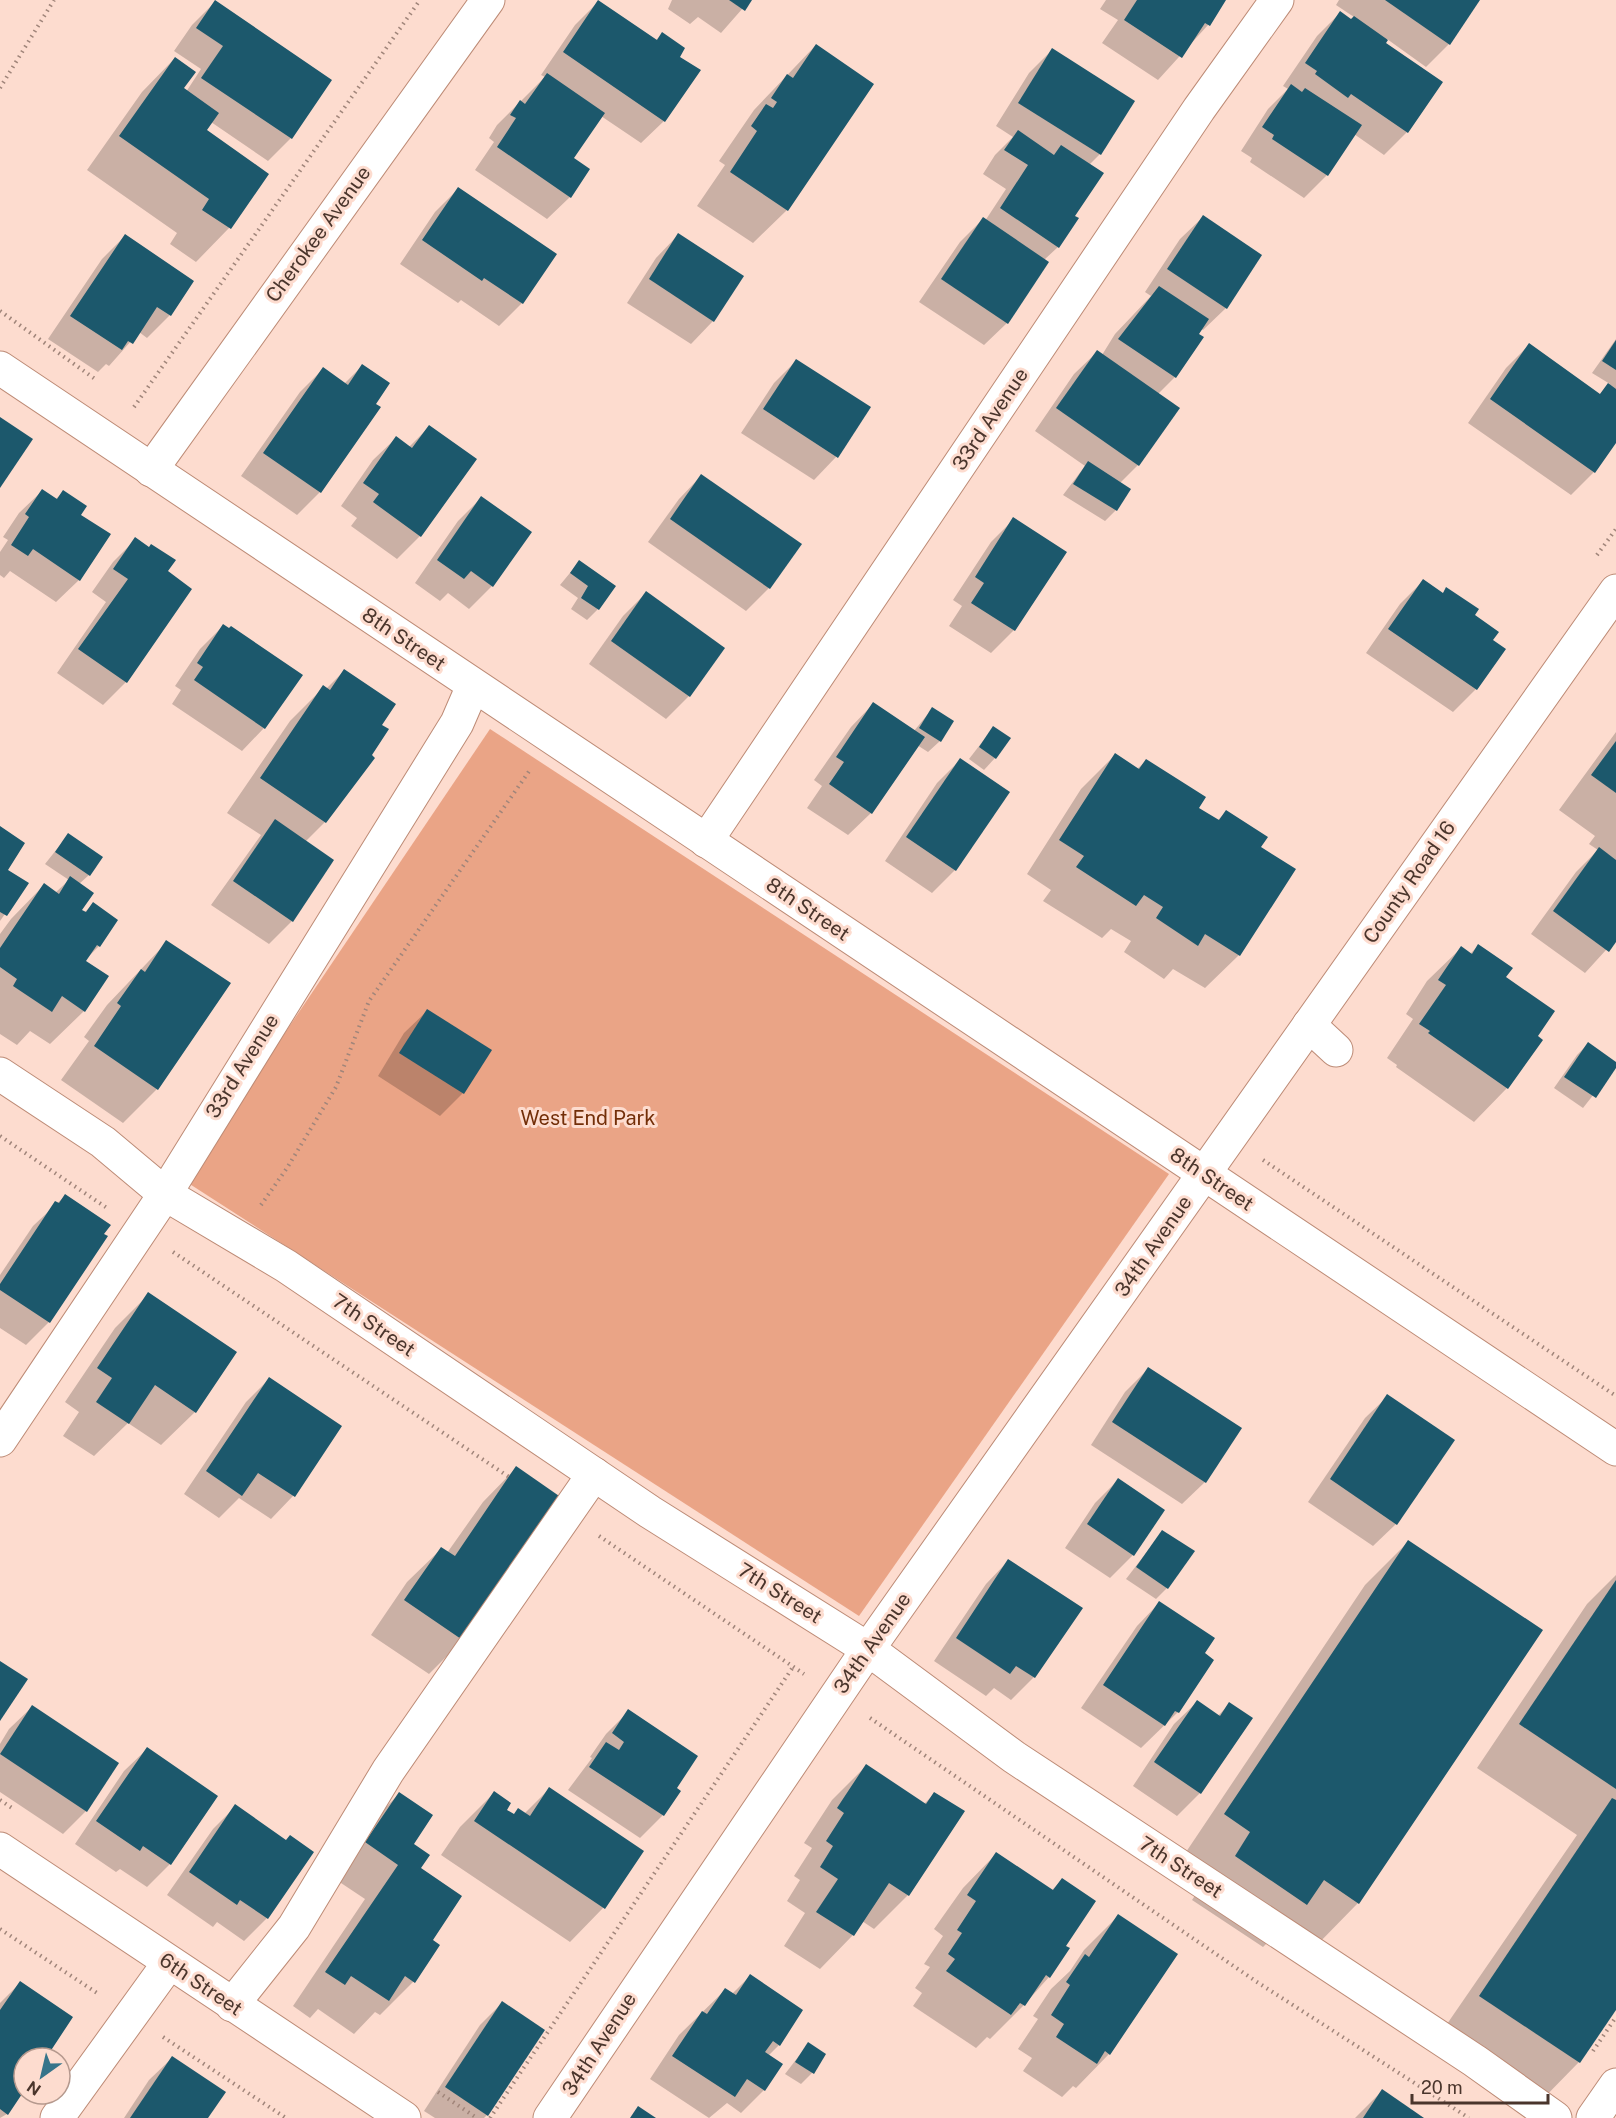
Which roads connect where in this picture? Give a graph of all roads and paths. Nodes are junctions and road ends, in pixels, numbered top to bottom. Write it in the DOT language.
graph roads {
  1 [pos="54,0"];
  2 [pos="420,0"];
  3 [pos="488,0"];
  4 [pos="1277,0"];
  5 [pos="0,88"];
  6 [pos="0,368"];
  7 [pos="134,407"];
  8 [pos="151,470"];
  9 [pos="1616,591"];
  10 [pos="473,686"];
  11 [pos="534,763"];
  12 [pos="706,841"];
  13 [pos="1309,1025"];
  14 [pos="1336,1050"];
  15 [pos="0,1074"];
  16 [pos="0,1136"];
  17 [pos="1204,1174"];
  18 [pos="165,1194"];
  19 [pos="257,1211"];
  20 [pos="140,1230"];
  21 [pos="0,1440"];
  22 [pos="1616,1449"];
  23 [pos="594,1474"];
  24 [pos="509,1477"];
  25 [pos="567,1515"];
  26 [pos="868,1649"];
  27 [pos="793,1667"];
  28 [pos="836,1695"];
  29 [pos="0,1849"];
  30 [pos="169,1963"];
  31 [pos="232,2005"];
  32 [pos="1616,2085"];
  33 [pos="57,2118"];
  34 [pos="404,2118"];
  35 [pos="490,2118"];
  36 [pos="550,2118"];
  37 [pos="1469,2118"];
  38 [pos="1555,2118"];
  39 [pos="1593,2118"];
  1 -- 5 [label="path"];
  2 -- 7 [label="path"];
  3 -- 8 [label="street, Cherokee Avenue"];
  4 -- 12 [label="street, 33rd Avenue"];
  6 -- 8 [label="street, 8th Street"];
  8 -- 10 [label="street, 8th Street"];
  9 -- 13 [label="street, County Road 16"];
  10 -- 12 [label="street, 8th Street"];
  10 -- 18 [label="street, 33rd Avenue"];
  11 -- 19 [label="path"];
  12 -- 17 [label="street, 8th Street"];
  13 -- 14 [label="street"];
  13 -- 17 [label="street, County Road 16"];
  15 -- 18 [label="street, 7th Street"];
  16 -- 20 [label="path"];
  17 -- 22 [label="street, 8th Street"];
  17 -- 26 [label="street, 34th Avenue"];
  18 -- 20 [label="street, 33rd Avenue"];
  18 -- 23 [label="street, 7th Street"];
  20 -- 21 [label="street, 33rd Avenue"];
  20 -- 24 [label="path"];
  23 -- 25 [label="street"];
  23 -- 26 [label="street, 7th Street"];
  25 -- 27 [label="path"];
  25 -- 31 [label="street"];
  26 -- 28 [label="street, 34th Avenue"];
  26 -- 38 [label="street, 7th Street"];
  27 -- 28 [label="path"];
  27 -- 35 [label="path"];
  28 -- 36 [label="street, 34th Avenue"];
  28 -- 37 [label="path"];
  29 -- 30 [label="street, 6th Street"];
  30 -- 31 [label="street, 6th Street"];
  30 -- 33 [label="street"];
  31 -- 34 [label="street, 6th Street"];
  32 -- 39 [label="street"];
}
